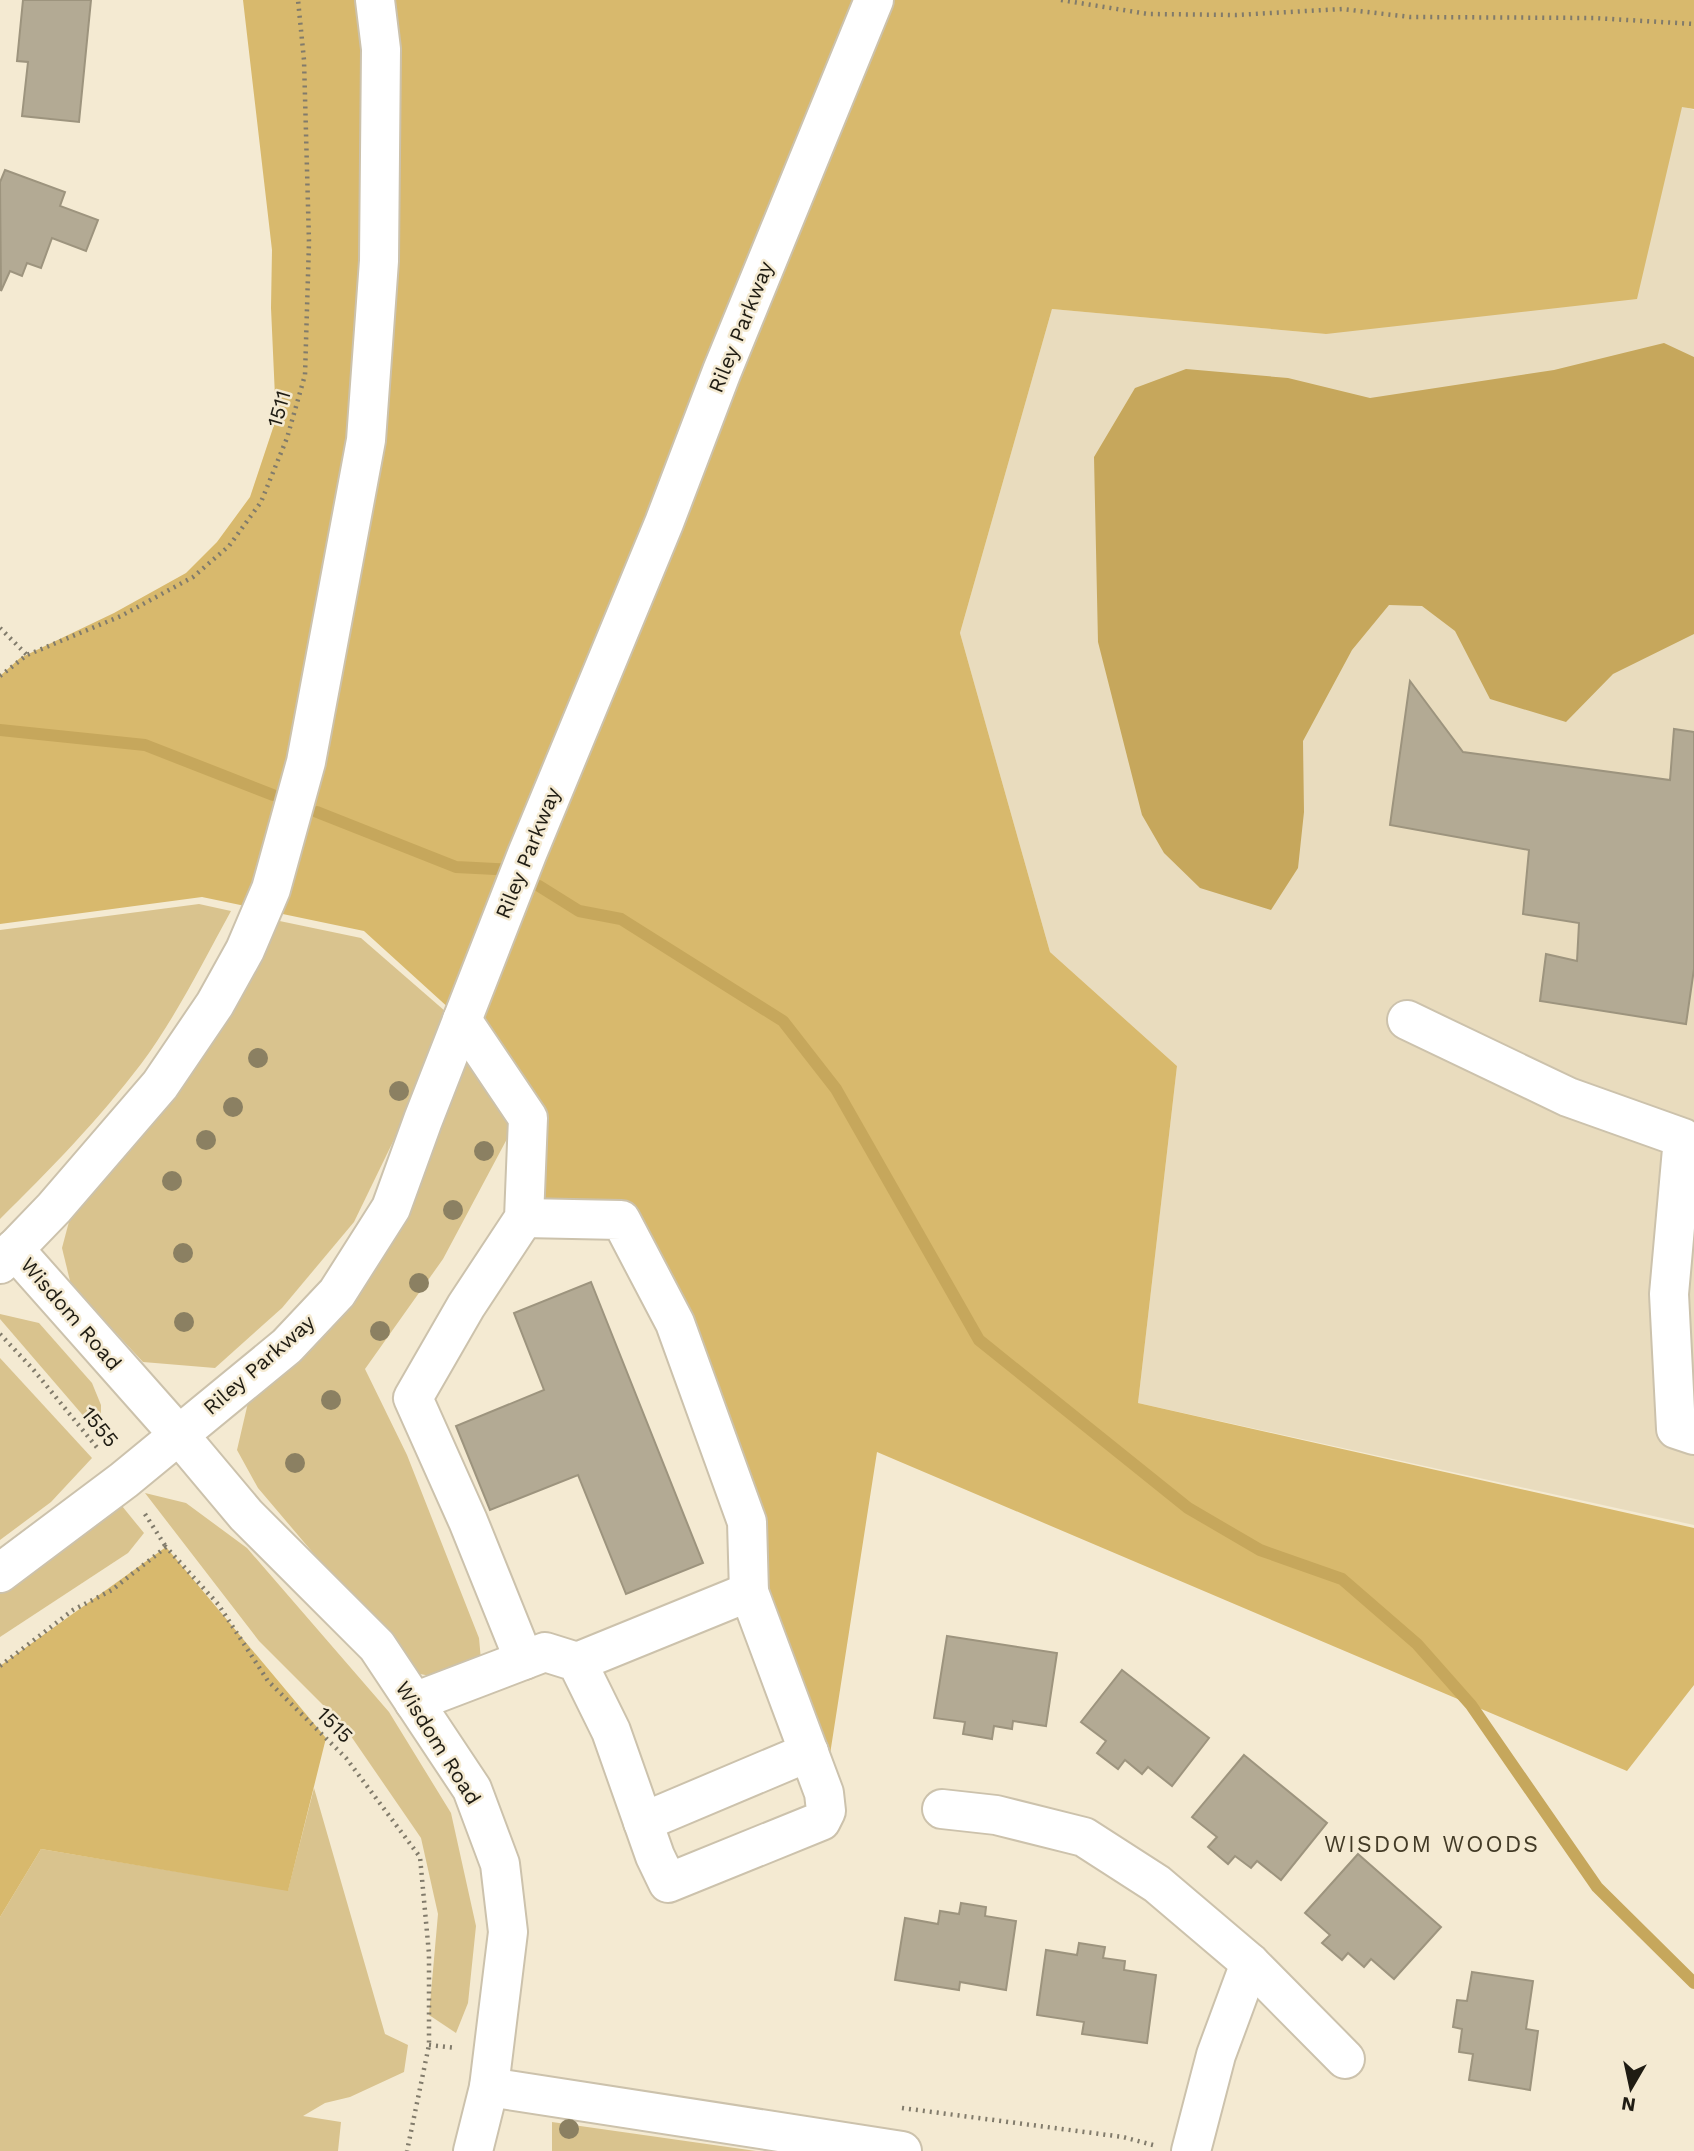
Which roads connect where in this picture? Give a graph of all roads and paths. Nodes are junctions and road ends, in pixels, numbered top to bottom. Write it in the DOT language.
graph roads {
  1 [pos="299,0"];
  2 [pos="375,0"];
  3 [pos="874,0"];
  4 [pos="1060,0"];
  5 [pos="1694,24"];
  6 [pos="0,628"];
  7 [pos="27,655"];
  8 [pos="0,676"];
  9 [pos="462,1020"];
  10 [pos="1407,1020"];
  11 [pos="524,1218"];
  12 [pos="7,1256"];
  13 [pos="0,1334"];
  14 [pos="178,1434"];
  15 [pos="1694,1435"];
  16 [pos="124,1480"];
  17 [pos="166,1547"];
  18 [pos="0,1573"];
  19 [pos="749,1592"];
  20 [pos="524,1660"];
  21 [pos="576,1662"];
  22 [pos="0,1666"];
  23 [pos="414,1702"];
  24 [pos="809,1752"];
  25 [pos="942,1809"];
  26 [pos="643,1822"];
  27 [pos="1250,1963"];
  28 [pos="1345,2059"];
  29 [pos="489,2087"];
  30 [pos="407,2151"];
  31 [pos="473,2151"];
  32 [pos="902,2151"];
  33 [pos="1191,2151"];
  1 -- 7 [label="path, 1511"];
  2 -- 12 [label="street"];
  3 -- 9 [label="street, Riley Parkway"];
  4 -- 5 [label="path"];
  6 -- 7 [label="path"];
  7 -- 8 [label="path, 1511"];
  9 -- 11 [label="street"];
  9 -- 14 [label="street, Riley Parkway"];
  10 -- 15 [label="street"];
  11 -- 19 [label="street"];
  11 -- 20 [label="street"];
  12 -- 14 [label="street, Wisdom Road"];
  13 -- 16 [label="path, 1555"];
  14 -- 16 [label="street, Riley Parkway"];
  14 -- 23 [label="street, Wisdom Road"];
  16 -- 17 [label="path, 1555"];
  16 -- 18 [label="street, Riley Parkway"];
  17 -- 22 [label="path"];
  17 -- 30 [label="path, 1515"];
  19 -- 21 [label="street"];
  19 -- 24 [label="street"];
  20 -- 21 [label="street"];
  20 -- 23 [label="street"];
  21 -- 26 [label="street"];
  23 -- 29 [label="street, Wisdom Road"];
  24 -- 26 [label="street"];
  24 -- 26 [label="street"];
  25 -- 27 [label="street"];
  27 -- 28 [label="street"];
  27 -- 33 [label="street"];
  29 -- 31 [label="street, Wisdom Road"];
  29 -- 32 [label="street"];
}
